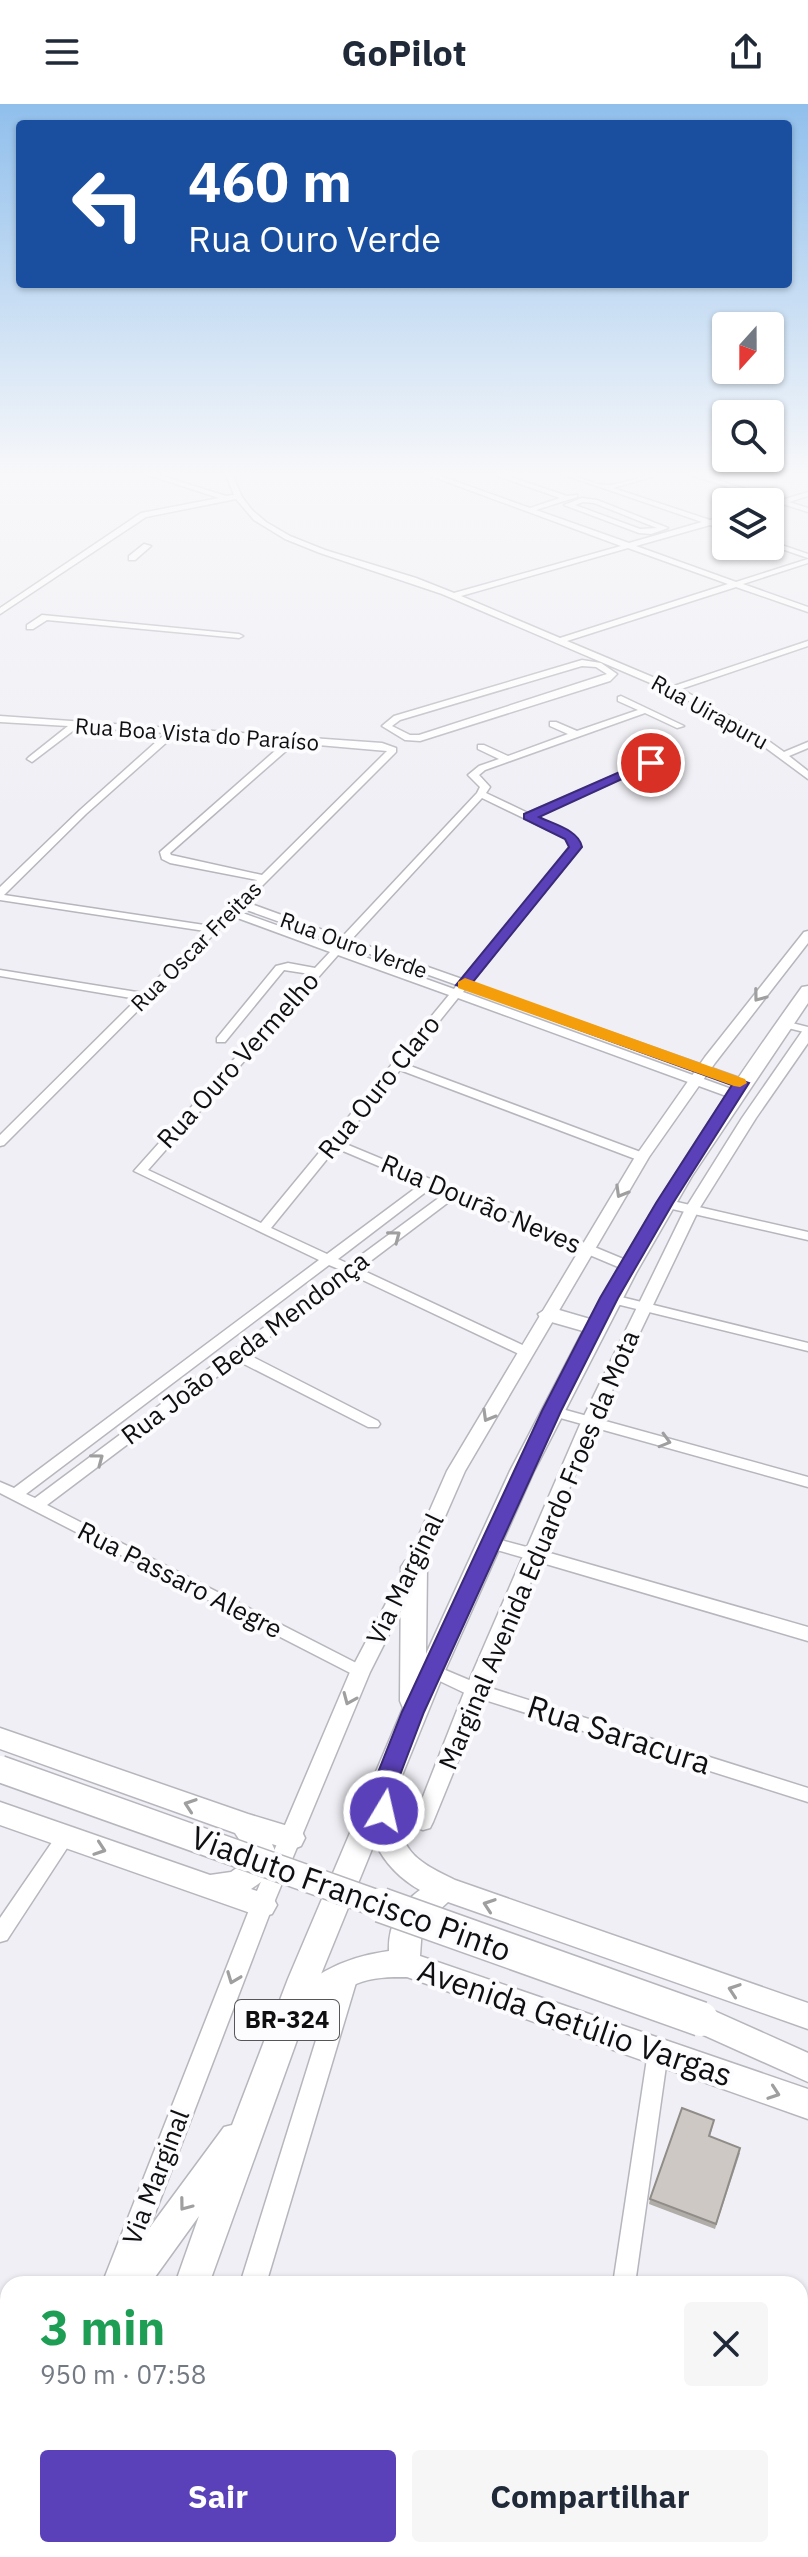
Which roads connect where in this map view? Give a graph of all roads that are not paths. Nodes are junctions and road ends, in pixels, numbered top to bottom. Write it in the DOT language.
graph roads {
  1 [pos="38,586"];
  2 [pos="431,586"];
  3 [pos="485,586"];
  4 [pos="732,586"];
  5 [pos="741,586"];
  6 [pos="456,595"];
  7 [pos="808,610"];
  8 [pos="0,612"];
  9 [pos="30,627"];
  10 [pos="239,636"];
  11 [pos="561,640"];
  12 [pos="808,643"];
  13 [pos="677,688"];
  14 [pos="621,699"];
  15 [pos="646,710"];
  16 [pos="0,719"];
  17 [pos="553,724"];
  18 [pos="74,726"];
  19 [pos="680,726"];
  20 [pos="175,730"];
  21 [pos="577,735"];
  22 [pos="408,738"];
  23 [pos="294,739"];
  24 [pos="808,745"];
  25 [pos="481,747"];
  26 [pos="388,748"];
  27 [pos="784,755"];
  28 [pos="638,758"];
  29 [pos="32,759"];
  30 [pos="507,759"];
  31 [pos="808,776"];
  32 [pos="481,794"];
  33 [pos="529,816"];
  34 [pos="264,878"];
  35 [pos="0,895"];
  36 [pos="234,908"];
  37 [pos="213,929"];
  38 [pos="808,935"];
  39 [pos="341,946"];
  40 [pos="317,972"];
  41 [pos="0,973"];
  42 [pos="463,985"];
  43 [pos="808,991"];
  44 [pos="455,995"];
  45 [pos="145,997"];
  46 [pos="784,1024"];
  47 [pos="808,1032"];
  48 [pos="221,1040"];
  49 [pos="398,1065"];
  50 [pos="699,1075"];
  51 [pos="737,1088"];
  52 [pos="0,1142"];
  53 [pos="334,1143"];
  54 [pos="642,1157"];
  55 [pos="431,1182"];
  56 [pos="454,1192"];
  57 [pos="664,1203"];
  58 [pos="692,1209"];
  59 [pos="264,1228"];
  60 [pos="808,1236"];
  61 [pos="588,1249"];
  62 [pos="328,1259"];
  63 [pos="628,1266"];
  64 [pos="351,1269"];
  65 [pos="609,1298"];
  66 [pos="645,1307"];
  67 [pos="549,1314"];
  68 [pos="595,1327"];
  69 [pos="808,1347"];
  70 [pos="526,1352"];
  71 [pos="236,1354"];
  72 [pos="551,1411"];
  73 [pos="590,1420"];
  74 [pos="373,1424"];
  75 [pos="808,1482"];
  76 [pos="7,1491"];
  77 [pos="35,1506"];
  78 [pos="489,1542"];
  79 [pos="532,1554"];
  80 [pos="414,1567"];
  81 [pos="808,1634"];
  82 [pos="431,1670"];
  83 [pos="360,1672"];
  84 [pos="475,1690"];
  85 [pos="413,1712"];
  86 [pos="0,1738"];
  87 [pos="0,1769"];
  88 [pos="389,1775"];
  89 [pos="808,1795"];
  90 [pos="0,1813"];
  91 [pos="423,1822"];
  92 [pos="245,1825"];
  93 [pos="65,1837"];
  94 [pos="291,1838"];
  95 [pos="207,1886"];
  96 [pos="445,1889"];
  97 [pos="262,1905"];
  98 [pos="0,1934"];
  99 [pos="407,1964"];
  100 [pos="349,1970"];
  101 [pos="808,2016"];
  102 [pos="701,2019"];
  103 [pos="277,2046"];
  104 [pos="808,2051"];
  105 [pos="658,2052"];
  106 [pos="808,2068"];
  107 [pos="808,2104"];
  108 [pos="249,2121"];
  109 [pos="118,2276"];
  110 [pos="135,2276"];
  111 [pos="195,2276"];
  112 [pos="255,2276"];
  113 [pos="629,2276"];
  1 -- 8 [label="street"];
  2 -- 6 [label="street, Rua Uirapuru"];
  3 -- 6 [label="street"];
  4 -- 11 [label="street"];
  5 -- 7 [label="street"];
  6 -- 11 [label="street, Rua Uirapuru"];
  9 -- 10 [label="street"];
  11 -- 13 [label="street, Rua Uirapuru"];
  12 -- 13 [label="street"];
  13 -- 27 [label="street, Rua Uirapuru"];
  14 -- 15 [label="street"];
  15 -- 19 [label="street"];
  15 -- 21 [label="street"];
  16 -- 18 [label="street, Rua Boa Vista do Paraíso"];
  17 -- 21 [label="street"];
  18 -- 20 [label="street, Rua Boa Vista do Paraíso"];
  18 -- 29 [label="street"];
  20 -- 23 [label="street, Rua Boa Vista do Paraíso"];
  20 -- 35 [label="street"];
  21 -- 30 [label="street"];
  22 -- 22 [label="street"];
  22 -- 26 [label="street"];
  23 -- 26 [label="street, Rua Boa Vista do Paraíso"];
  23 -- 34 [label="street"];
  24 -- 27 [label="street"];
  25 -- 30 [label="street"];
  26 -- 34 [label="street, Rua Oscar Freitas"];
  27 -- 31 [label="street, Rua Uirapuru"];
  28 -- 33 [label="street"];
  30 -- 32 [label="street"];
  32 -- 33 [label="street, Rua Ouro Claro"];
  32 -- 39 [label="street, Rua Ouro Vermelho"];
  33 -- 42 [label="street, Rua Ouro Claro"];
  34 -- 36 [label="street, Rua Oscar Freitas"];
  35 -- 37 [label="street"];
  36 -- 37 [label="street, Rua Oscar Freitas"];
  36 -- 39 [label="street, Rua Ouro Verde"];
  37 -- 45 [label="street, Rua Oscar Freitas"];
  38 -- 50 [label="street, Via Marginal, one-way"];
  39 -- 40 [label="street, Rua Ouro Vermelho"];
  39 -- 42 [label="street, Rua Ouro Verde"];
  39 -- 44 [label="street, Rua Ouro Verde"];
  40 -- 48 [label="street"];
  40 -- 59 [label="street, Rua Ouro Vermelho"];
  41 -- 45 [label="street"];
  42 -- 44 [label="street, Rua Ouro Claro"];
  42 -- 50 [label="street, Rua Ouro Verde"];
  43 -- 46 [label="main road, BR-324"];
  44 -- 49 [label="street, Rua Ouro Claro"];
  44 -- 50 [label="street, Rua Ouro Verde"];
  45 -- 52 [label="street, Rua Oscar Freitas"];
  46 -- 47 [label="street"];
  46 -- 51 [label="main road, BR-324"];
  47 -- 58 [label="street, Marginal Avenida Eduardo Froes da Mota"];
  49 -- 53 [label="street, Rua Ouro Claro"];
  49 -- 54 [label="street"];
  50 -- 51 [label="street, Rua Ouro Verde"];
  50 -- 54 [label="street, Via Marginal"];
  51 -- 57 [label="main road, BR-324"];
  53 -- 55 [label="street, Rua Dourão Neves"];
  53 -- 59 [label="street, Rua Ouro Claro"];
  54 -- 61 [label="street, Via Marginal, one-way"];
  55 -- 56 [label="street, Rua Dourão Neves"];
  55 -- 62 [label="street, Rua João Beda Mendonça"];
  56 -- 61 [label="street, Rua Dourão Neves"];
  64 -- 56 [label="street, Rua João Beda Mendonça, one-way"];
  57 -- 58 [label="street"];
  57 -- 63 [label="main road, BR-324"];
  58 -- 60 [label="street"];
  58 -- 66 [label="street, Marginal Avenida Eduardo Froes da Mota"];
  59 -- 62 [label="street"];
  61 -- 63 [label="street, Rua Dourão Neves"];
  61 -- 67 [label="street, Via Marginal"];
  62 -- 64 [label="street"];
  62 -- 76 [label="street, Rua João Beda Mendonça"];
  63 -- 65 [label="main road, BR-324"];
  64 -- 70 [label="street"];
  64 -- 71 [label="street, Rua João Beda Mendonça"];
  65 -- 66 [label="street"];
  65 -- 68 [label="main road, BR-324"];
  66 -- 69 [label="street"];
  66 -- 73 [label="street, Marginal Avenida Eduardo Froes da Mota"];
  67 -- 68 [label="main road"];
  67 -- 70 [label="street, Via Marginal"];
  68 -- 72 [label="main road, BR-324"];
  70 -- 80 [label="street, Via Marginal, one-way"];
  71 -- 74 [label="street"];
  77 -- 71 [label="street, Rua João Beda Mendonça, one-way"];
  72 -- 73 [label="street"];
  72 -- 78 [label="main road, BR-324"];
  73 -- 75 [label="street, one-way"];
  73 -- 79 [label="street, Marginal Avenida Eduardo Froes da Mota"];
  76 -- 77 [label="street, Rua Passaro Alegre"];
  77 -- 83 [label="street, Rua Passaro Alegre"];
  78 -- 79 [label="street"];
  78 -- 82 [label="main road, BR-324"];
  79 -- 81 [label="street"];
  79 -- 84 [label="street, Marginal Avenida Eduardo Froes da Mota"];
  80 -- 83 [label="street, Via Marginal"];
  80 -- 85 [label="main road"];
  82 -- 84 [label="street, Rua Saracura"];
  82 -- 85 [label="main road, BR-324"];
  83 -- 94 [label="street, Via Marginal, one-way"];
  84 -- 89 [label="street, Rua Saracura"];
  84 -- 91 [label="street, Marginal Avenida Eduardo Froes da Mota"];
  85 -- 88 [label="main road, BR-324"];
  92 -- 86 [label="main road, one-way"];
  87 -- 102 [label="main road, Viaduto Francisco Pinto, bridge"];
  88 -- 96 [label="main road"];
  88 -- 103 [label="main road, BR-324"];
  90 -- 93 [label="main road"];
  92 -- 94 [label="main road"];
  92 -- 95 [label="main road"];
  93 -- 95 [label="main road, one-way"];
  93 -- 98 [label="street"];
  94 -- 97 [label="street, Via Marginal"];
  95 -- 97 [label="main road"];
  96 -- 99 [label="main road"];
  101 -- 96 [label="main road, one-way"];
  97 -- 109 [label="street, Via Marginal, one-way"];
  99 -- 100 [label="main road, Avenida Getúlio Vargas"];
  99 -- 105 [label="main road, Avenida Getúlio Vargas"];
  100 -- 103 [label="main road"];
  100 -- 112 [label="street"];
  102 -- 104 [label="main road, Avenida Getúlio Vargas"];
  102 -- 106 [label="main road, Avenida Getúlio Vargas"];
  103 -- 108 [label="main road, BR-324"];
  105 -- 107 [label="main road, Avenida Getúlio Vargas, one-way"];
  105 -- 113 [label="street"];
  108 -- 110 [label="main road, one-way"];
  108 -- 111 [label="main road, BR-324"];
}
